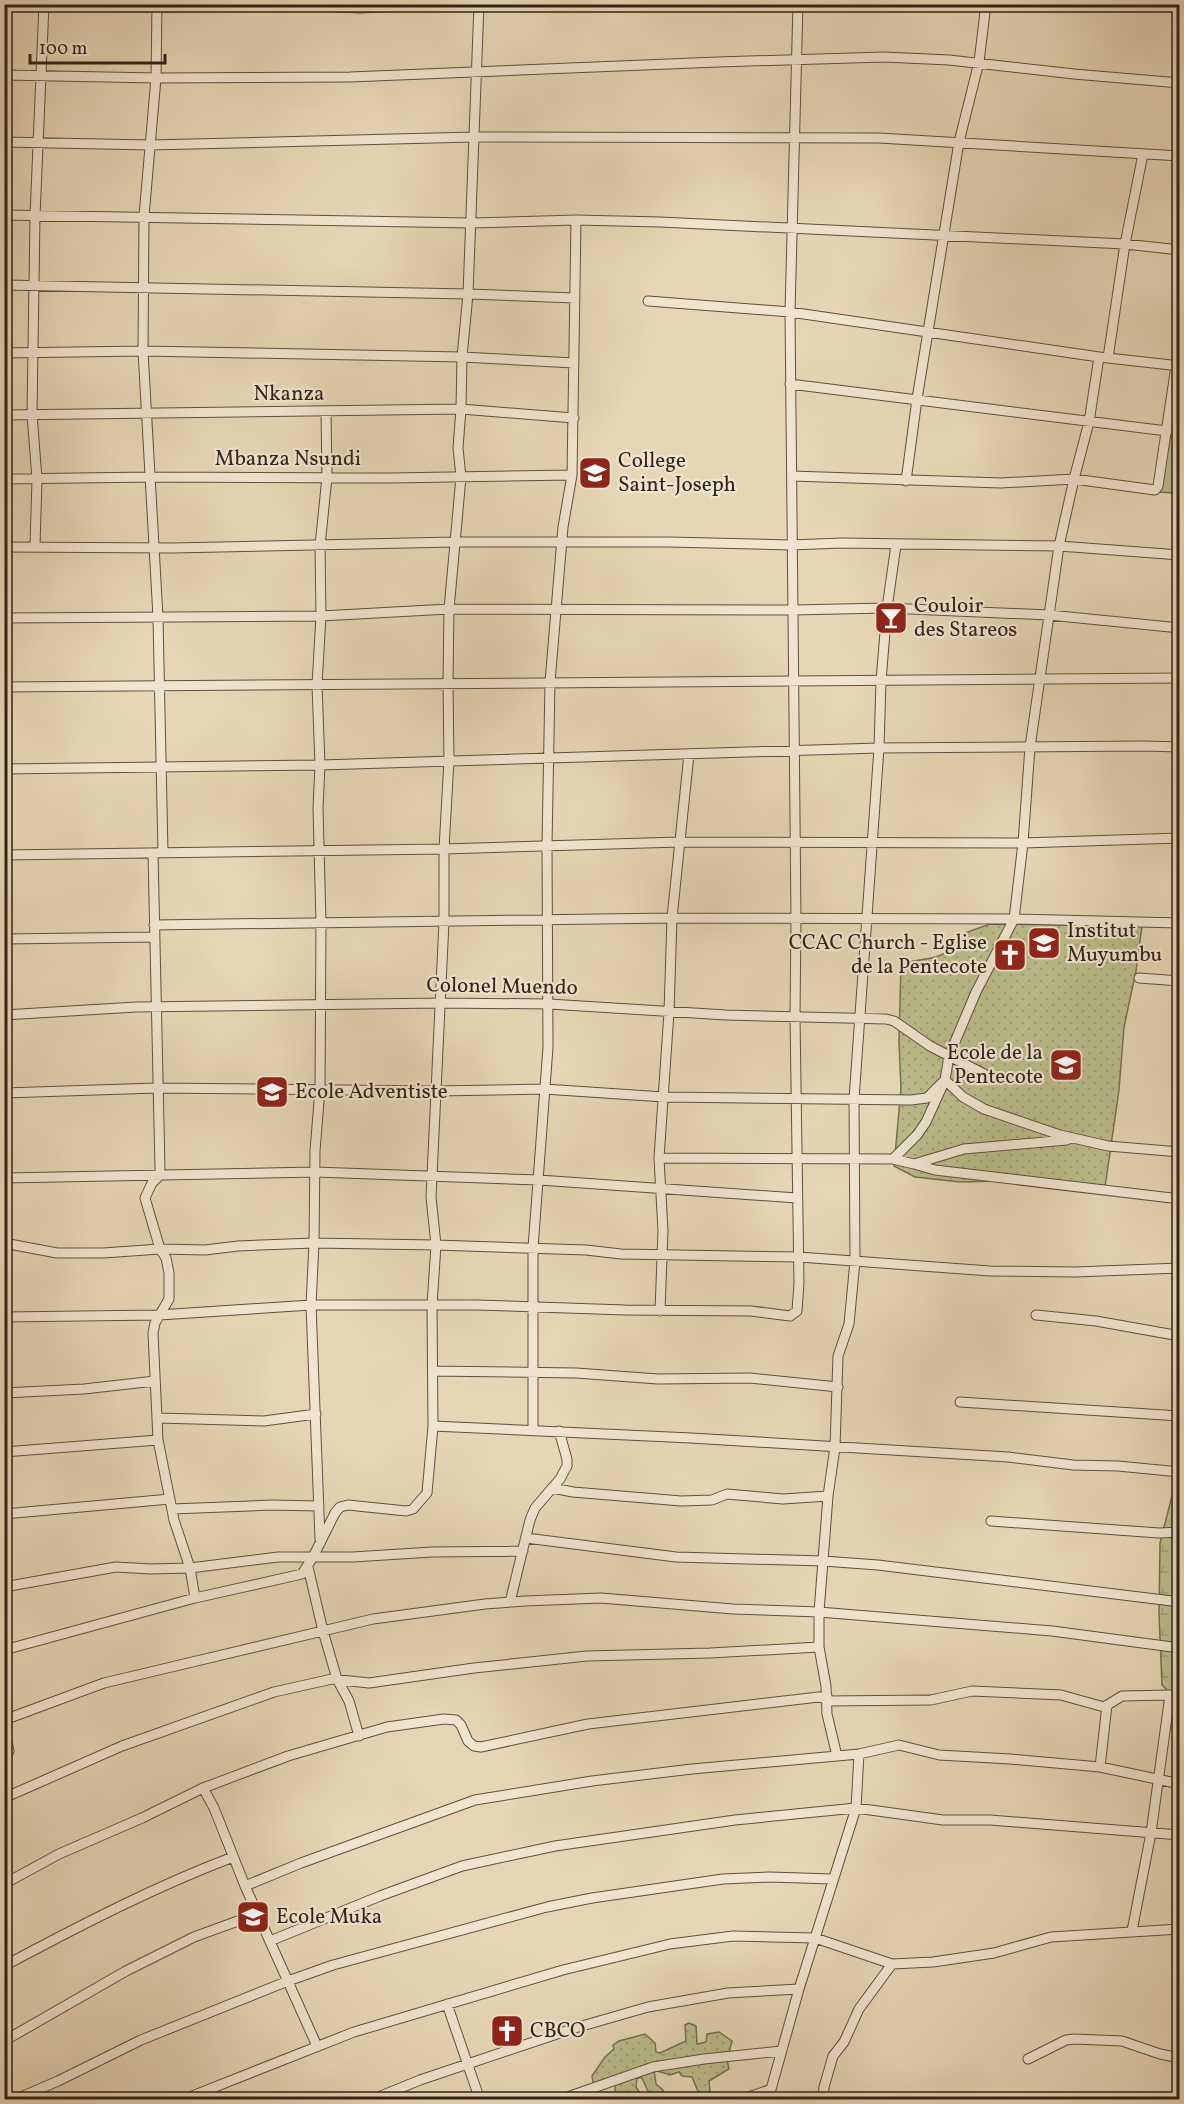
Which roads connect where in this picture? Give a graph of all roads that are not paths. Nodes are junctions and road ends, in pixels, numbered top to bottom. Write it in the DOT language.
graph roads {
  1 [pos="45,4"];
  2 [pos="454,4"];
  3 [pos="479,4"];
  4 [pos="577,4"];
  5 [pos="584,4"];
  6 [pos="798,4"];
  7 [pos="986,4"];
  8 [pos="157,6"];
  9 [pos="796,59"];
  10 [pos="979,62"];
  11 [pos="476,73"];
  12 [pos="4,75"];
  13 [pos="41,75"];
  14 [pos="156,78"];
  15 [pos="1179,82"];
  16 [pos="474,136"];
  17 [pos="794,138"];
  18 [pos="4,142"];
  19 [pos="39,142"];
  20 [pos="959,142"];
  21 [pos="150,145"];
  22 [pos="1143,154"];
  23 [pos="1179,156"];
  24 [pos="4,215"];
  25 [pos="35,216"];
  26 [pos="144,216"];
  27 [pos="576,220"];
  28 [pos="471,223"];
  29 [pos="791,230"];
  30 [pos="944,235"];
  31 [pos="1125,244"];
  32 [pos="1179,250"];
  33 [pos="4,285"];
  34 [pos="35,285"];
  35 [pos="143,288"];
  36 [pos="468,294"];
  37 [pos="575,298"];
  38 [pos="648,301"];
  39 [pos="790,312"];
  40 [pos="929,332"];
  41 [pos="143,351"];
  42 [pos="4,353"];
  43 [pos="33,354"];
  44 [pos="462,357"];
  45 [pos="1103,357"];
  46 [pos="574,363"];
  47 [pos="1178,366"];
  48 [pos="790,384"];
  49 [pos="917,399"];
  50 [pos="461,409"];
  51 [pos="326,412"];
  52 [pos="145,413"];
  53 [pos="32,414"];
  54 [pos="4,415"];
  55 [pos="574,418"];
  56 [pos="1089,422"];
  57 [pos="1167,431"];
  58 [pos="572,476"];
  59 [pos="792,476"];
  60 [pos="151,477"];
  61 [pos="327,477"];
  62 [pos="461,477"];
  63 [pos="4,479"];
  64 [pos="37,479"];
  65 [pos="1074,479"];
  66 [pos="906,481"];
  67 [pos="455,542"];
  68 [pos="562,543"];
  69 [pos="791,545"];
  70 [pos="897,545"];
  71 [pos="35,546"];
  72 [pos="320,546"];
  73 [pos="1059,546"];
  74 [pos="4,547"];
  75 [pos="154,547"];
  76 [pos="1179,555"];
  77 [pos="887,608"];
  78 [pos="449,609"];
  79 [pos="555,609"];
  80 [pos="792,610"];
  81 [pos="1049,615"];
  82 [pos="321,616"];
  83 [pos="158,617"];
  84 [pos="4,618"];
  85 [pos="1179,628"];
  86 [pos="1039,678"];
  87 [pos="1179,678"];
  88 [pos="792,681"];
  89 [pos="881,681"];
  90 [pos="550,682"];
  91 [pos="448,683"];
  92 [pos="317,685"];
  93 [pos="4,687"];
  94 [pos="161,687"];
  95 [pos="1030,747"];
  96 [pos="1179,747"];
  97 [pos="879,748"];
  98 [pos="794,750"];
  99 [pos="688,754"];
  100 [pos="549,757"];
  101 [pos="449,760"];
  102 [pos="320,765"];
  103 [pos="162,767"];
  104 [pos="4,769"];
  105 [pos="1179,838"];
  106 [pos="794,841"];
  107 [pos="680,842"];
  108 [pos="872,842"];
  109 [pos="1023,843"];
  110 [pos="547,845"];
  111 [pos="320,849"];
  112 [pos="444,849"];
  113 [pos="153,853"];
  114 [pos="163,853"];
  115 [pos="4,855"];
  116 [pos="672,918"];
  117 [pos="866,918"];
  118 [pos="547,919"];
  119 [pos="796,919"];
  120 [pos="1014,919"];
  121 [pos="444,922"];
  122 [pos="321,923"];
  123 [pos="1179,923"];
  124 [pos="154,925"];
  125 [pos="154,938"];
  126 [pos="4,939"];
  127 [pos="1139,978"];
  128 [pos="1179,981"];
  129 [pos="320,1003"];
  130 [pos="440,1003"];
  131 [pos="549,1004"];
  132 [pos="155,1007"];
  133 [pos="669,1012"];
  134 [pos="4,1015"];
  135 [pos="795,1017"];
  136 [pos="859,1018"];
  137 [pos="949,1056"];
  138 [pos="984,1074"];
  139 [pos="945,1080"];
  140 [pos="157,1088"];
  141 [pos="320,1089"];
  142 [pos="544,1089"];
  143 [pos="436,1091"];
  144 [pos="4,1093"];
  145 [pos="664,1097"];
  146 [pos="854,1099"];
  147 [pos="795,1100"];
  148 [pos="1077,1139"];
  149 [pos="1179,1152"];
  150 [pos="659,1158"];
  151 [pos="893,1159"];
  152 [pos="797,1160"];
  153 [pos="856,1160"];
  154 [pos="914,1164"];
  155 [pos="315,1172"];
  156 [pos="160,1175"];
  157 [pos="432,1177"];
  158 [pos="4,1178"];
  159 [pos="539,1180"];
  160 [pos="660,1189"];
  161 [pos="797,1198"];
  162 [pos="1179,1199"];
  163 [pos="4,1243"];
  164 [pos="314,1243"];
  165 [pos="436,1245"];
  166 [pos="533,1248"];
  167 [pos="160,1249"];
  168 [pos="663,1254"];
  169 [pos="799,1257"];
  170 [pos="855,1261"];
  171 [pos="1179,1268"];
  172 [pos="311,1305"];
  173 [pos="432,1305"];
  174 [pos="531,1307"];
  175 [pos="660,1311"];
  176 [pos="159,1315"];
  177 [pos="1036,1315"];
  178 [pos="4,1317"];
  179 [pos="1179,1336"];
  180 [pos="433,1371"];
  181 [pos="533,1374"];
  182 [pos="155,1381"];
  183 [pos="838,1388"];
  184 [pos="4,1393"];
  185 [pos="960,1402"];
  186 [pos="316,1414"];
  187 [pos="1179,1416"];
  188 [pos="158,1418"];
  189 [pos="434,1426"];
  190 [pos="533,1430"];
  191 [pos="559,1431"];
  192 [pos="159,1440"];
  193 [pos="835,1447"];
  194 [pos="4,1452"];
  195 [pos="1179,1472"];
  196 [pos="552,1488"];
  197 [pos="828,1496"];
  198 [pos="171,1504"];
  199 [pos="319,1506"];
  200 [pos="4,1514"];
  201 [pos="991,1521"];
  202 [pos="1179,1532"];
  203 [pos="526,1538"];
  204 [pos="321,1542"];
  205 [pos="523,1551"];
  206 [pos="313,1557"];
  207 [pos="823,1561"];
  208 [pos="308,1567"];
  209 [pos="190,1568"];
  210 [pos="4,1587"];
  211 [pos="195,1599"];
  212 [pos="510,1602"];
  213 [pos="1179,1602"];
  214 [pos="819,1612"];
  215 [pos="323,1630"];
  216 [pos="819,1647"];
  217 [pos="1179,1648"];
  218 [pos="4,1650"];
  219 [pos="337,1679"];
  220 [pos="826,1699"];
  221 [pos="1107,1706"];
  222 [pos="1168,1714"];
  223 [pos="1179,1716"];
  224 [pos="4,1720"];
  225 [pos="4,1726"];
  226 [pos="359,1736"];
  227 [pos="859,1754"];
  228 [pos="837,1756"];
  229 [pos="4,1758"];
  230 [pos="1100,1767"];
  231 [pos="1158,1779"];
  232 [pos="1179,1784"];
  233 [pos="203,1788"];
  234 [pos="4,1798"];
  235 [pos="856,1808"];
  236 [pos="1151,1833"];
  237 [pos="1179,1834"];
  238 [pos="233,1857"];
  239 [pos="833,1879"];
  240 [pos="4,1884"];
  241 [pos="245,1887"];
  242 [pos="257,1914"];
  243 [pos="1179,1929"];
  244 [pos="1132,1931"];
  245 [pos="815,1938"];
  246 [pos="270,1941"];
  247 [pos="892,1964"];
  248 [pos="4,1966"];
  249 [pos="288,1981"];
  250 [pos="799,1989"];
  251 [pos="447,2004"];
  252 [pos="4,2041"];
  253 [pos="317,2046"];
  254 [pos="781,2051"];
  255 [pos="1179,2058"];
  256 [pos="1028,2059"];
  257 [pos="468,2064"];
  258 [pos="769,2095"];
  259 [pos="14,2100"];
  260 [pos="182,2100"];
  261 [pos="371,2100"];
  262 [pos="480,2100"];
  263 [pos="560,2100"];
  264 [pos="740,2100"];
  265 [pos="823,2100"];
  1 -- 8 [label="street"];
  1 -- 13 [label="street"];
  2 -- 8 [label="street"];
  3 -- 11 [label="street"];
  4 -- 5 [label="street"];
  6 -- 9 [label="street"];
  7 -- 10 [label="street"];
  8 -- 14 [label="street"];
  9 -- 10 [label="street"];
  9 -- 11 [label="street"];
  9 -- 17 [label="street"];
  10 -- 15 [label="street"];
  10 -- 20 [label="street"];
  11 -- 14 [label="street"];
  11 -- 16 [label="street"];
  12 -- 13 [label="street"];
  13 -- 14 [label="street"];
  13 -- 19 [label="street"];
  14 -- 21 [label="street"];
  16 -- 17 [label="street"];
  16 -- 21 [label="street"];
  16 -- 28 [label="street"];
  17 -- 20 [label="street"];
  17 -- 29 [label="street"];
  18 -- 19 [label="street"];
  19 -- 21 [label="street"];
  19 -- 25 [label="street"];
  20 -- 22 [label="street"];
  20 -- 30 [label="street"];
  21 -- 26 [label="street"];
  22 -- 23 [label="street"];
  22 -- 31 [label="street"];
  24 -- 25 [label="street"];
  25 -- 26 [label="street"];
  25 -- 34 [label="street"];
  26 -- 28 [label="street"];
  26 -- 35 [label="street"];
  27 -- 28 [label="street"];
  27 -- 29 [label="street"];
  27 -- 37 [label="street"];
  28 -- 36 [label="street"];
  29 -- 30 [label="street"];
  29 -- 39 [label="street"];
  30 -- 31 [label="street"];
  30 -- 40 [label="street"];
  31 -- 32 [label="street"];
  31 -- 45 [label="street"];
  33 -- 34 [label="street"];
  34 -- 35 [label="street"];
  34 -- 43 [label="street"];
  35 -- 36 [label="street"];
  35 -- 41 [label="street"];
  36 -- 37 [label="street"];
  36 -- 44 [label="street"];
  37 -- 46 [label="street"];
  38 -- 39 [label="street"];
  39 -- 40 [label="street"];
  39 -- 48 [label="street"];
  40 -- 45 [label="street"];
  40 -- 49 [label="street"];
  41 -- 43 [label="street"];
  41 -- 44 [label="street"];
  41 -- 52 [label="street"];
  42 -- 43 [label="street"];
  43 -- 53 [label="street"];
  44 -- 46 [label="street"];
  44 -- 50 [label="street"];
  45 -- 47 [label="street"];
  45 -- 56 [label="street"];
  46 -- 55 [label="street"];
  47 -- 57 [label="street"];
  48 -- 49 [label="street"];
  48 -- 59 [label="street"];
  49 -- 56 [label="street"];
  49 -- 66 [label="street"];
  50 -- 51 [label="street, Nkanza"];
  50 -- 55 [label="street, Nkanza"];
  50 -- 62 [label="street"];
  51 -- 52 [label="street, Nkanza"];
  51 -- 61 [label="street"];
  52 -- 53 [label="street, Nkanza"];
  52 -- 60 [label="street"];
  53 -- 54 [label="street, Nkanza"];
  53 -- 64 [label="street"];
  55 -- 58 [label="street"];
  56 -- 57 [label="street"];
  56 -- 65 [label="street"];
  57 -- 65 [label="street"];
  58 -- 62 [label="street, Mbanza Nsundi"];
  58 -- 68 [label="street"];
  59 -- 66 [label="street"];
  59 -- 69 [label="street"];
  60 -- 61 [label="street, Mbanza Nsundi"];
  60 -- 64 [label="street, Mbanza Nsundi"];
  60 -- 75 [label="street"];
  61 -- 62 [label="street, Mbanza Nsundi"];
  61 -- 72 [label="street"];
  62 -- 67 [label="street"];
  63 -- 64 [label="street, Mbanza Nsundi"];
  64 -- 71 [label="street"];
  65 -- 66 [label="street"];
  65 -- 73 [label="street"];
  67 -- 68 [label="street"];
  67 -- 72 [label="street"];
  67 -- 78 [label="street"];
  68 -- 69 [label="street"];
  68 -- 79 [label="street"];
  69 -- 70 [label="street"];
  69 -- 80 [label="street"];
  70 -- 73 [label="street"];
  70 -- 77 [label="street"];
  71 -- 74 [label="street"];
  71 -- 75 [label="street"];
  72 -- 75 [label="street"];
  72 -- 82 [label="street"];
  73 -- 76 [label="street"];
  73 -- 81 [label="street"];
  75 -- 83 [label="street"];
  77 -- 80 [label="street"];
  77 -- 81 [label="street"];
  77 -- 89 [label="street"];
  78 -- 79 [label="street"];
  78 -- 82 [label="street"];
  78 -- 91 [label="street"];
  79 -- 80 [label="street"];
  79 -- 90 [label="street"];
  80 -- 88 [label="street"];
  81 -- 85 [label="street"];
  81 -- 86 [label="street"];
  82 -- 83 [label="street"];
  82 -- 92 [label="street"];
  83 -- 84 [label="street"];
  83 -- 94 [label="street"];
  86 -- 87 [label="street"];
  86 -- 89 [label="street"];
  86 -- 95 [label="street"];
  88 -- 89 [label="street"];
  88 -- 90 [label="street"];
  88 -- 98 [label="street"];
  89 -- 97 [label="street"];
  90 -- 91 [label="street"];
  90 -- 100 [label="street"];
  91 -- 92 [label="street"];
  91 -- 101 [label="street"];
  92 -- 94 [label="street"];
  92 -- 102 [label="street"];
  93 -- 94 [label="street"];
  94 -- 103 [label="street"];
  95 -- 96 [label="street"];
  95 -- 97 [label="street"];
  95 -- 109 [label="street"];
  97 -- 98 [label="street"];
  97 -- 108 [label="street"];
  98 -- 99 [label="street"];
  98 -- 106 [label="street"];
  99 -- 100 [label="street"];
  99 -- 107 [label="street"];
  100 -- 101 [label="street"];
  100 -- 110 [label="street"];
  101 -- 102 [label="street"];
  101 -- 112 [label="street"];
  102 -- 103 [label="street"];
  102 -- 111 [label="street"];
  103 -- 104 [label="street"];
  103 -- 114 [label="street"];
  105 -- 109 [label="street"];
  106 -- 107 [label="street"];
  106 -- 108 [label="street"];
  106 -- 119 [label="street"];
  107 -- 110 [label="street"];
  107 -- 116 [label="street"];
  108 -- 109 [label="street"];
  108 -- 117 [label="street"];
  109 -- 120 [label="street"];
  110 -- 112 [label="street"];
  110 -- 118 [label="street"];
  111 -- 112 [label="street"];
  111 -- 114 [label="street"];
  111 -- 122 [label="street"];
  112 -- 121 [label="street"];
  113 -- 114 [label="street"];
  113 -- 115 [label="street"];
  113 -- 124 [label="street"];
  116 -- 118 [label="street"];
  116 -- 119 [label="street"];
  116 -- 133 [label="street"];
  117 -- 119 [label="street"];
  117 -- 120 [label="street"];
  117 -- 136 [label="street"];
  118 -- 121 [label="street"];
  118 -- 131 [label="street"];
  119 -- 135 [label="street"];
  120 -- 123 [label="street"];
  120 -- 137 [label="street"];
  121 -- 122 [label="street"];
  121 -- 130 [label="street"];
  122 -- 124 [label="street"];
  122 -- 129 [label="street"];
  124 -- 125 [label="street"];
  125 -- 126 [label="street"];
  125 -- 132 [label="street"];
  127 -- 128 [label="street"];
  129 -- 130 [label="street, Colonel Muendo"];
  129 -- 132 [label="street, Colonel Muendo"];
  129 -- 141 [label="street"];
  130 -- 131 [label="street, Colonel Muendo"];
  130 -- 143 [label="street"];
  131 -- 133 [label="street, Colonel Muendo"];
  131 -- 142 [label="street"];
  132 -- 134 [label="street, Colonel Muendo"];
  132 -- 140 [label="street"];
  133 -- 135 [label="street, Colonel Muendo"];
  133 -- 145 [label="street"];
  135 -- 136 [label="street, Colonel Muendo"];
  135 -- 147 [label="street"];
  136 -- 137 [label="street, Colonel Muendo"];
  136 -- 146 [label="street"];
  137 -- 138 [label="street, Colonel Muendo"];
  137 -- 139 [label="street"];
  139 -- 146 [label="street"];
  139 -- 148 [label="street"];
  139 -- 151 [label="street"];
  140 -- 141 [label="street"];
  140 -- 144 [label="street"];
  140 -- 156 [label="street"];
  141 -- 143 [label="street"];
  141 -- 155 [label="street"];
  142 -- 143 [label="street"];
  142 -- 145 [label="street"];
  142 -- 159 [label="street"];
  143 -- 157 [label="street"];
  145 -- 147 [label="street"];
  145 -- 150 [label="street"];
  146 -- 147 [label="street"];
  146 -- 153 [label="street"];
  147 -- 152 [label="street"];
  148 -- 149 [label="street"];
  148 -- 154 [label="street"];
  150 -- 152 [label="street"];
  150 -- 160 [label="street"];
  151 -- 153 [label="street"];
  151 -- 154 [label="street"];
  152 -- 153 [label="street"];
  152 -- 161 [label="street"];
  153 -- 170 [label="street"];
  154 -- 162 [label="street"];
  155 -- 156 [label="street"];
  155 -- 157 [label="street"];
  155 -- 164 [label="street"];
  156 -- 158 [label="street"];
  156 -- 167 [label="street"];
  157 -- 159 [label="street"];
  157 -- 165 [label="street"];
  159 -- 160 [label="street"];
  159 -- 166 [label="street"];
  160 -- 161 [label="street"];
  160 -- 168 [label="street"];
  161 -- 169 [label="street"];
  163 -- 167 [label="street"];
  164 -- 165 [label="street"];
  164 -- 167 [label="street"];
  164 -- 172 [label="street"];
  165 -- 166 [label="street"];
  165 -- 173 [label="street"];
  166 -- 168 [label="street"];
  166 -- 174 [label="street"];
  167 -- 176 [label="street"];
  168 -- 169 [label="street"];
  168 -- 175 [label="street"];
  169 -- 170 [label="street"];
  169 -- 175 [label="street"];
  170 -- 171 [label="street"];
  170 -- 183 [label="street"];
  172 -- 173 [label="street"];
  172 -- 176 [label="street"];
  172 -- 186 [label="street"];
  173 -- 174 [label="street"];
  173 -- 180 [label="street"];
  174 -- 175 [label="street"];
  174 -- 181 [label="street"];
  176 -- 178 [label="street"];
  176 -- 182 [label="street"];
  177 -- 179 [label="street"];
  180 -- 181 [label="street"];
  180 -- 189 [label="street"];
  181 -- 183 [label="street"];
  181 -- 190 [label="street"];
  182 -- 184 [label="street"];
  182 -- 188 [label="street"];
  183 -- 193 [label="street"];
  185 -- 187 [label="street"];
  186 -- 188 [label="street"];
  186 -- 199 [label="street"];
  188 -- 192 [label="street"];
  189 -- 190 [label="street"];
  189 -- 204 [label="street"];
  190 -- 191 [label="street"];
  191 -- 193 [label="street"];
  191 -- 196 [label="street"];
  192 -- 194 [label="street"];
  192 -- 198 [label="street"];
  193 -- 195 [label="street"];
  193 -- 197 [label="street"];
  196 -- 197 [label="street"];
  196 -- 203 [label="street"];
  197 -- 207 [label="street"];
  198 -- 199 [label="street"];
  198 -- 200 [label="street"];
  198 -- 209 [label="street"];
  199 -- 204 [label="street"];
  201 -- 202 [label="street"];
  203 -- 205 [label="street"];
  203 -- 207 [label="street"];
  204 -- 206 [label="street"];
  205 -- 206 [label="street"];
  205 -- 212 [label="street"];
  206 -- 208 [label="street"];
  206 -- 209 [label="street"];
  207 -- 213 [label="street"];
  207 -- 214 [label="street"];
  208 -- 211 [label="street"];
  208 -- 215 [label="street"];
  209 -- 210 [label="street"];
  209 -- 211 [label="street"];
  211 -- 218 [label="street"];
  212 -- 214 [label="street"];
  212 -- 215 [label="street"];
  214 -- 216 [label="street"];
  214 -- 217 [label="street"];
  215 -- 219 [label="street"];
  215 -- 224 [label="street"];
  216 -- 219 [label="street"];
  216 -- 220 [label="street"];
  219 -- 226 [label="street"];
  219 -- 234 [label="street"];
  220 -- 221 [label="street"];
  220 -- 226 [label="street"];
  220 -- 228 [label="street"];
  221 -- 222 [label="street"];
  221 -- 230 [label="street"];
  222 -- 223 [label="street"];
  222 -- 231 [label="street"];
  225 -- 229 [label="street"];
  226 -- 233 [label="street"];
  227 -- 228 [label="street"];
  227 -- 230 [label="street"];
  227 -- 235 [label="street"];
  228 -- 241 [label="street"];
  230 -- 231 [label="street"];
  231 -- 232 [label="street"];
  231 -- 236 [label="street"];
  233 -- 238 [label="street"];
  233 -- 240 [label="street"];
  235 -- 236 [label="street"];
  235 -- 239 [label="street"];
  235 -- 246 [label="street"];
  236 -- 237 [label="street"];
  236 -- 244 [label="street"];
  238 -- 241 [label="street"];
  238 -- 248 [label="street"];
  239 -- 245 [label="street"];
  239 -- 249 [label="street"];
  241 -- 242 [label="street"];
  242 -- 246 [label="street"];
  242 -- 252 [label="street"];
  243 -- 244 [label="street"];
  244 -- 247 [label="street"];
  245 -- 247 [label="street"];
  245 -- 250 [label="street"];
  245 -- 251 [label="street"];
  246 -- 249 [label="street"];
  247 -- 265 [label="street"];
  249 -- 253 [label="street"];
  249 -- 259 [label="street"];
  250 -- 254 [label="street"];
  250 -- 257 [label="street"];
  251 -- 253 [label="street"];
  251 -- 257 [label="street"];
  253 -- 260 [label="street"];
  254 -- 258 [label="street"];
  254 -- 263 [label="street"];
  255 -- 256 [label="street"];
  257 -- 261 [label="street"];
  257 -- 262 [label="street"];
  258 -- 264 [label="street"];
}
